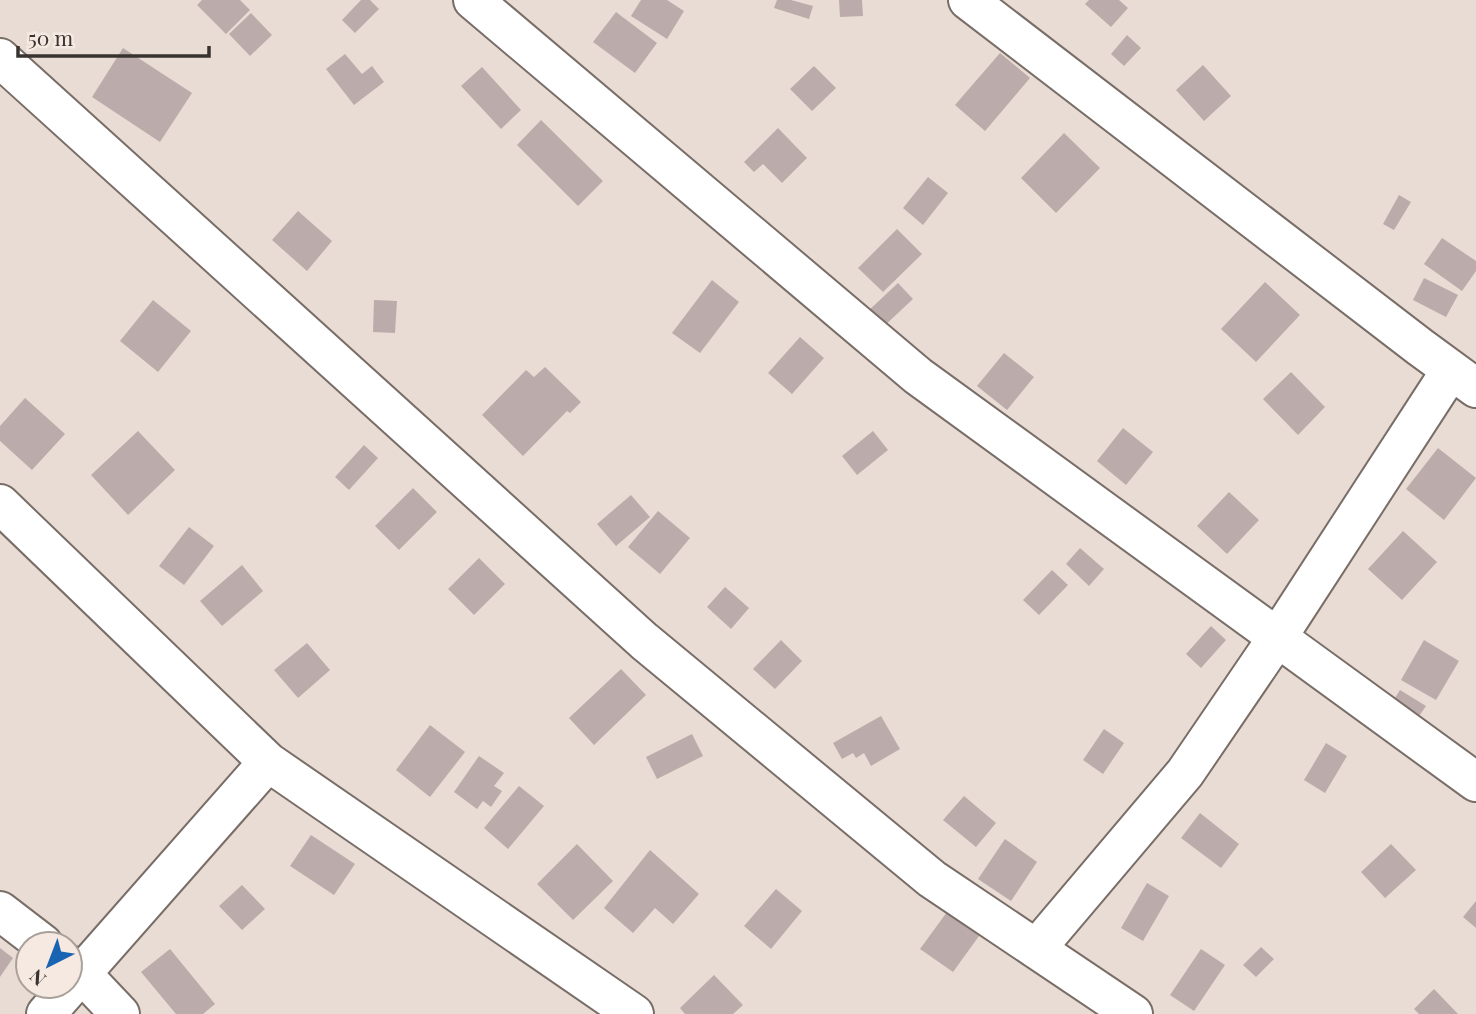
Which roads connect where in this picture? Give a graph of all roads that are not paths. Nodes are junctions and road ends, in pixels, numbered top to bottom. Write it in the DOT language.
graph roads {
  1 [pos="473,0"];
  2 [pos="968,0"];
  3 [pos="0,58"];
  4 [pos="1463,379"];
  5 [pos="0,504"];
  6 [pos="1277,638"];
  7 [pos="268,762"];
  8 [pos="1476,782"];
  9 [pos="0,911"];
  10 [pos="25,930"];
  11 [pos="1035,949"];
  12 [pos="84,961"];
  13 [pos="84,978"];
  14 [pos="120,1014"];
  15 [pos="634,1014"];
  16 [pos="1133,1014"];
  1 -- 6 [label="street"];
  2 -- 4 [label="street"];
  3 -- 11 [label="street"];
  4 -- 6 [label="street"];
  5 -- 7 [label="street"];
  6 -- 8 [label="street"];
  6 -- 11 [label="street"];
  7 -- 12 [label="street"];
  7 -- 15 [label="street"];
  9 -- 10 [label="street"];
  11 -- 16 [label="street"];
  13 -- 14 [label="street"];
}
